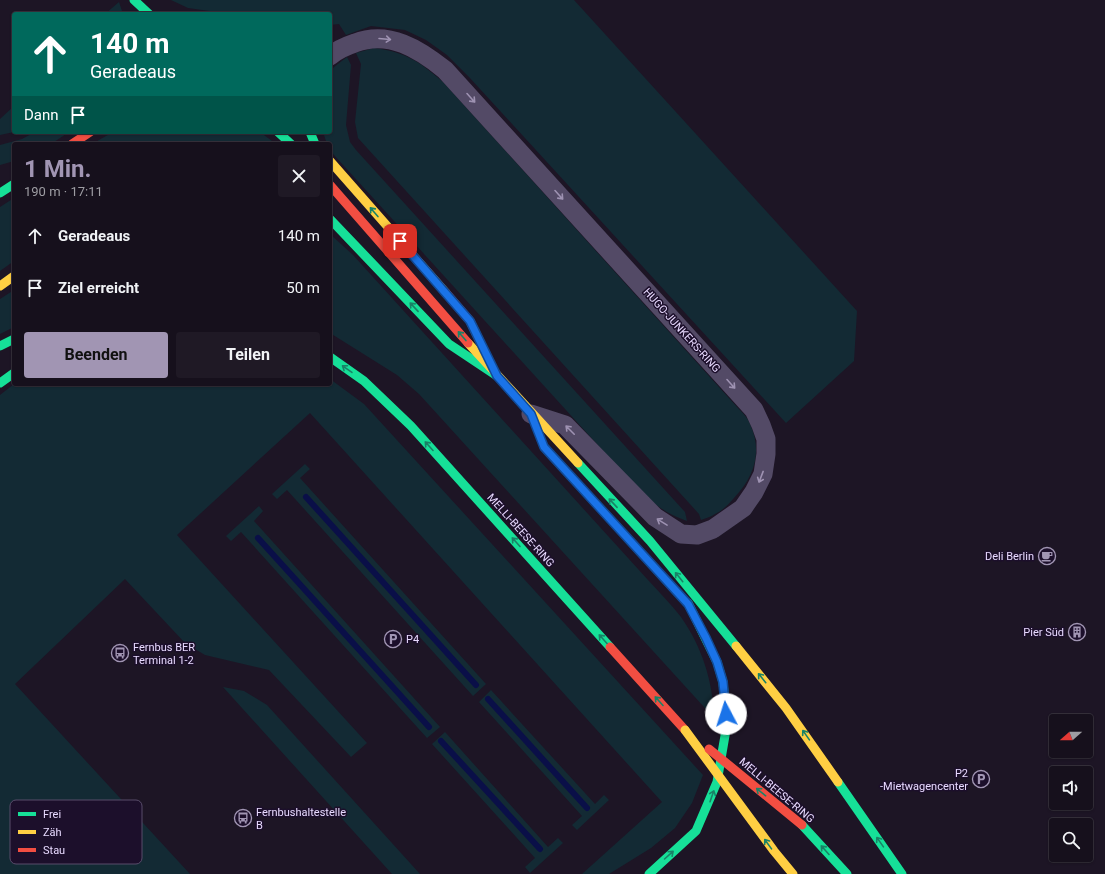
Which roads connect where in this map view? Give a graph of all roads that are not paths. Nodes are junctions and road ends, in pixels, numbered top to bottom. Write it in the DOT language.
graph roads {
  1 [pos="133,0"];
  2 [pos="132,12"];
  3 [pos="147,12"];
  4 [pos="332,55"];
  5 [pos="87,134"];
  6 [pos="280,134"];
  7 [pos="75,142"];
  8 [pos="289,142"];
  9 [pos="332,164"];
  10 [pos="12,185"];
  11 [pos="332,187"];
  12 [pos="0,193"];
  13 [pos="332,221"];
  14 [pos="12,277"];
  15 [pos="0,286"];
  16 [pos="12,340"];
  17 [pos="0,346"];
  18 [pos="332,358"];
  19 [pos="12,374"];
  20 [pos="497,376"];
  21 [pos="0,383"];
  22 [pos="531,414"];
  23 [pos="539,434"];
  24 [pos="683,598"];
  25 [pos="686,730"];
  26 [pos="649,874"];
  27 [pos="793,874"];
  28 [pos="847,874"];
  29 [pos="902,874"];
  1 -- 2 [label="main road"];
  1 -- 3 [label="main road"];
  4 -- 22 [label="street, HUGO-JUNKERS-RING, one-way"];
  5 -- 7 [label="main road"];
  6 -- 8 [label="main road"];
  20 -- 9 [label="main road, one-way"];
  10 -- 12 [label="main road"];
  20 -- 11 [label="main road, one-way"];
  20 -- 13 [label="main road, one-way"];
  14 -- 15 [label="main road"];
  16 -- 17 [label="main road"];
  25 -- 18 [label="main road, MELLI-BEESE-RING, one-way"];
  19 -- 21 [label="main road"];
  20 -- 22 [label="main road"];
  22 -- 23 [label="main road"];
  29 -- 22 [label="main road, one-way"];
  26 -- 24 [label="main road, one-way"];
  27 -- 25 [label="main road, MELLI-BEESE-RING, one-way, bridge"];
  28 -- 25 [label="main road, MELLI-BEESE-RING, one-way, bridge"];
}
